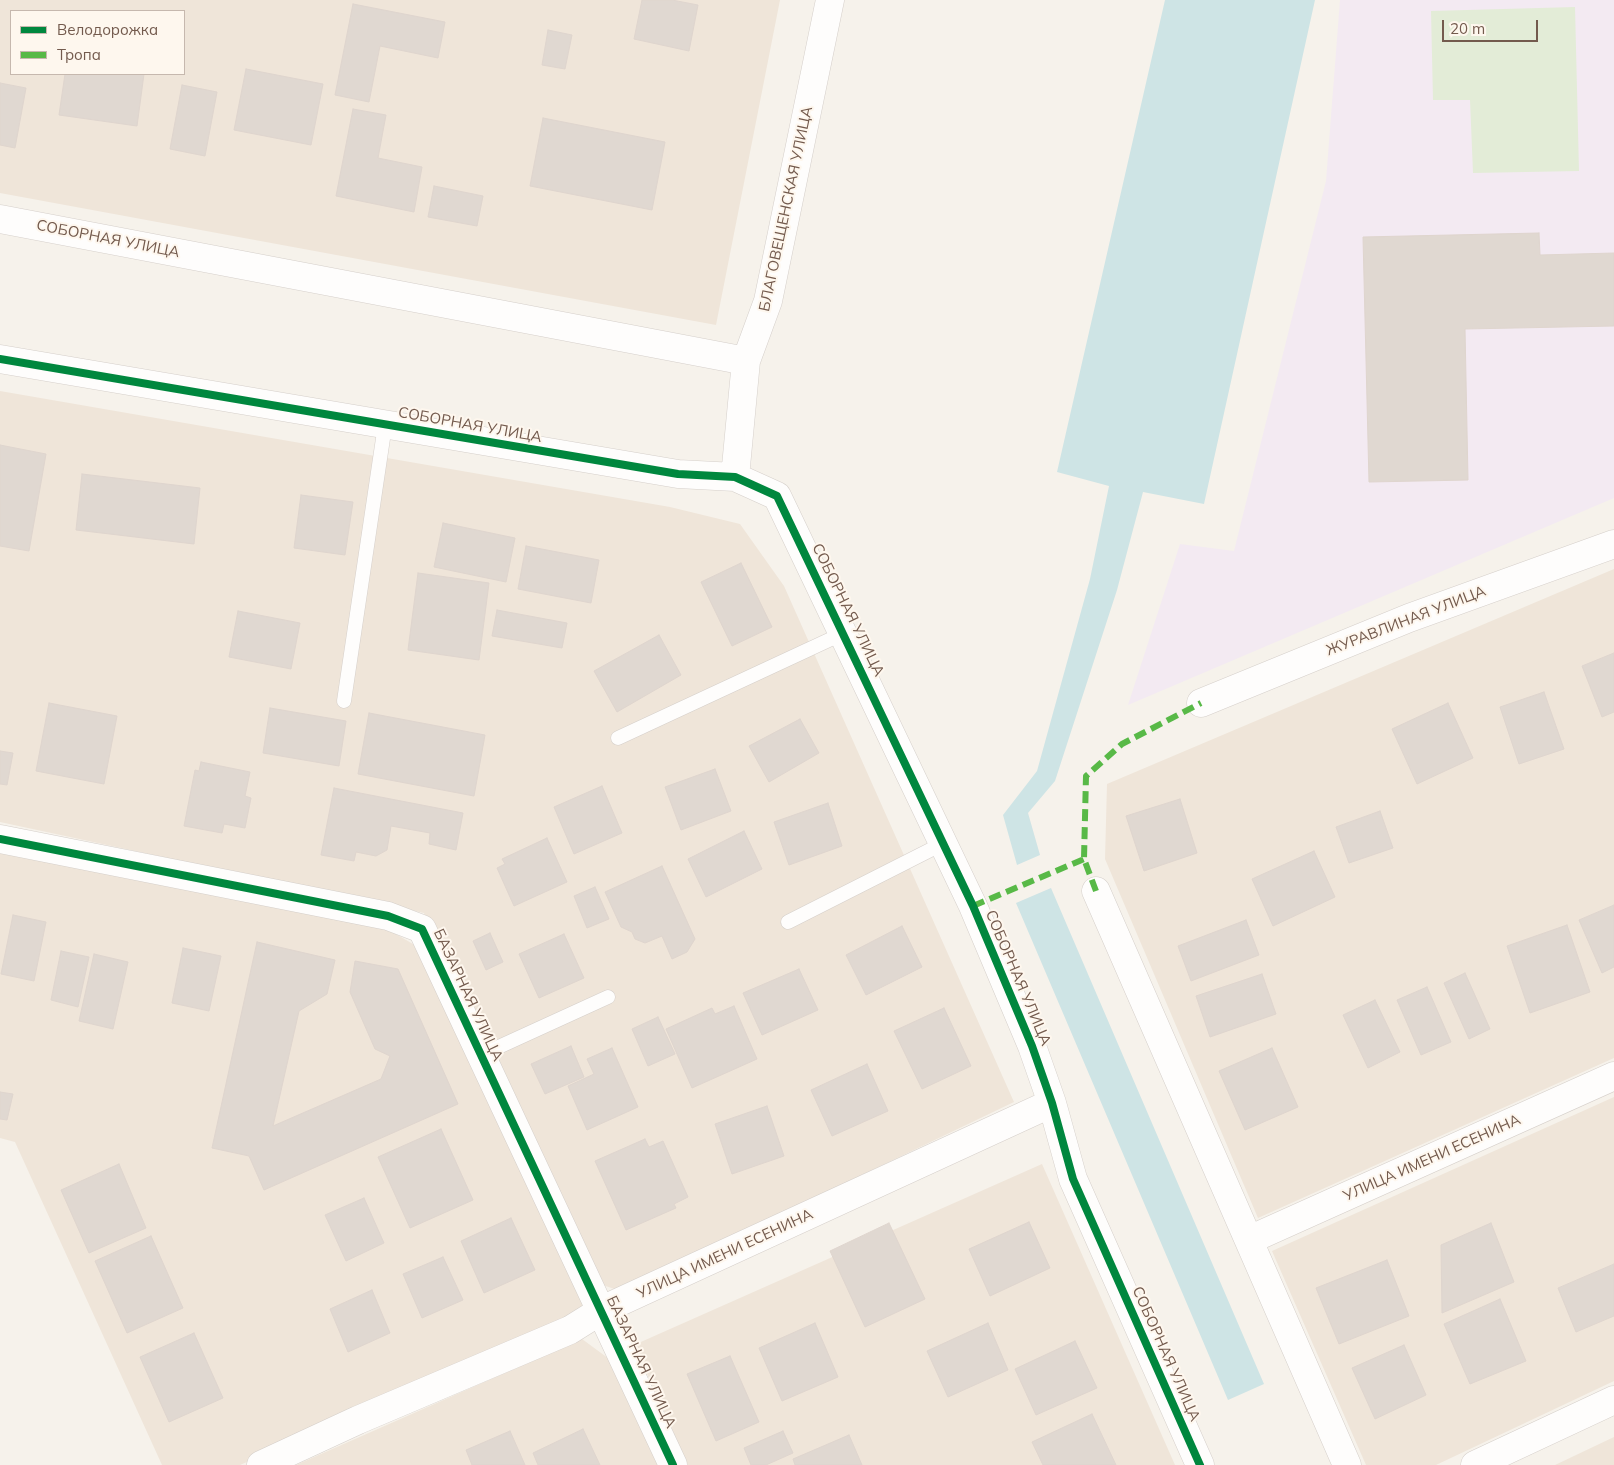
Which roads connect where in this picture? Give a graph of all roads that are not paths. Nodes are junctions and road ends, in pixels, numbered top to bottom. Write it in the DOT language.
graph roads {
  1 [pos="830,0"];
  2 [pos="0,219"];
  3 [pos="0,359"];
  4 [pos="746,361"];
  5 [pos="385,425"];
  6 [pos="735,477"];
  7 [pos="1614,544"];
  8 [pos="844,633"];
  9 [pos="344,701"];
  10 [pos="1201,703"];
  11 [pos="618,738"];
  12 [pos="0,839"];
  13 [pos="944,843"];
  14 [pos="1096,891"];
  15 [pos="788,922"];
  16 [pos="608,997"];
  17 [pos="481,1055"];
  18 [pos="1614,1076"];
  19 [pos="1052,1104"];
  20 [pos="1249,1240"];
  21 [pos="602,1310"];
  22 [pos="1614,1400"];
  23 [pos="261,1465"];
  24 [pos="673,1465"];
  25 [pos="1200,1465"];
  26 [pos="1347,1465"];
  27 [pos="1475,1465"];
  1 -- 4 [label="street, БЛАГОВЕЩЕНСКАЯ УЛИЦА"];
  2 -- 4 [label="street, СОБОРНАЯ УЛИЦА"];
  3 -- 5 [label="street, СОБОРНАЯ УЛИЦА"];
  4 -- 6 [label="street, БЛАГОВЕЩЕНСКАЯ УЛИЦА"];
  5 -- 6 [label="street, СОБОРНАЯ УЛИЦА"];
  5 -- 9 [label="lane"];
  6 -- 8 [label="street, СОБОРНАЯ УЛИЦА"];
  7 -- 10 [label="street, ЖУРАВЛИНАЯ УЛИЦА"];
  8 -- 11 [label="lane"];
  8 -- 13 [label="street, СОБОРНАЯ УЛИЦА"];
  12 -- 17 [label="street, БАЗАРНАЯ УЛИЦА"];
  13 -- 15 [label="lane"];
  13 -- 19 [label="street, СОБОРНАЯ УЛИЦА"];
  14 -- 20 [label="street"];
  16 -- 17 [label="lane"];
  17 -- 21 [label="street, БАЗАРНАЯ УЛИЦА"];
  18 -- 20 [label="street, УЛИЦА ИМЕНИ ЕСЕНИНА"];
  19 -- 21 [label="street, УЛИЦА ИМЕНИ ЕСЕНИНА"];
  19 -- 25 [label="street, СОБОРНАЯ УЛИЦА"];
  20 -- 26 [label="street"];
  21 -- 23 [label="street, УЛИЦА ИМЕНИ ЕСЕНИНА"];
  21 -- 24 [label="street, БАЗАРНАЯ УЛИЦА"];
  22 -- 27 [label="street"];
}
